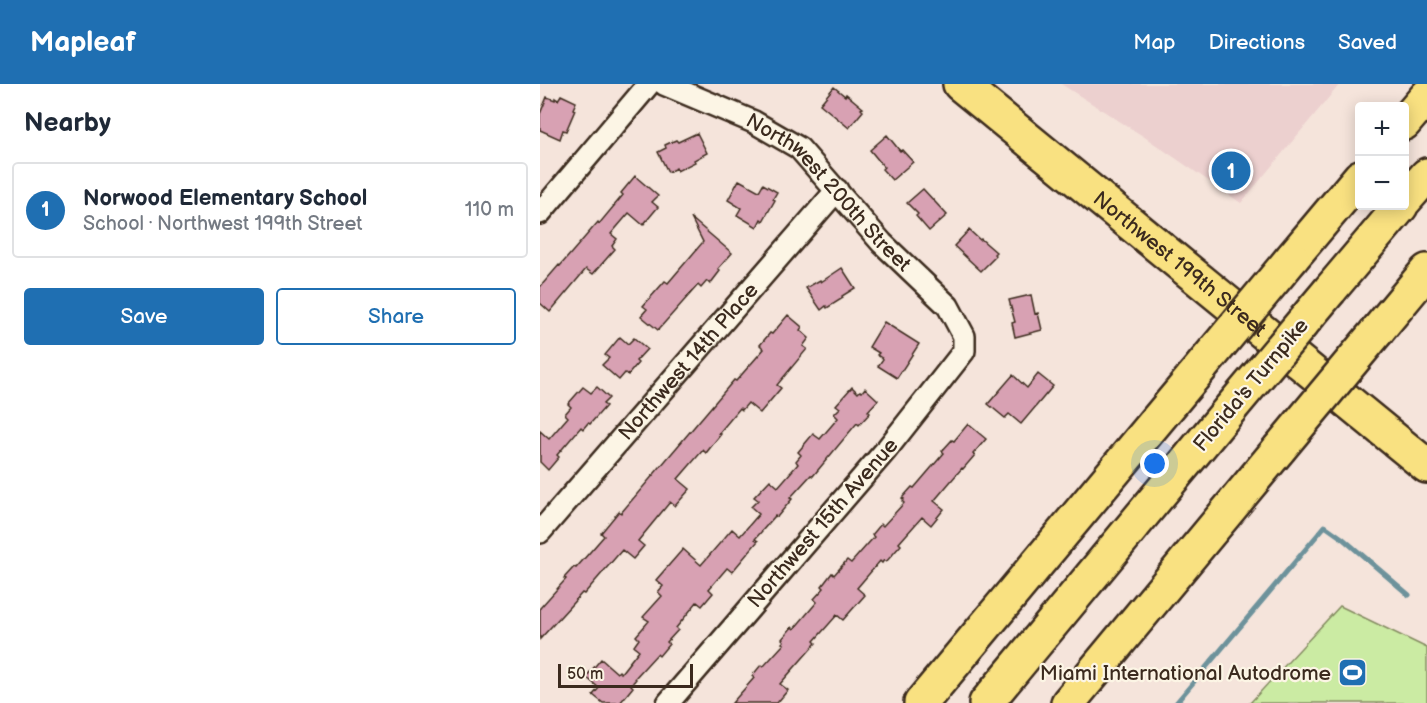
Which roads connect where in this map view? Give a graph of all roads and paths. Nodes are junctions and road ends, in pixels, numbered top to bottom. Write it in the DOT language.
graph roads {
  1 [pos="649,84"];
  2 [pos="664,84"];
  3 [pos="960,84"];
  4 [pos="1427,96"];
  5 [pos="1409,117"];
  6 [pos="1427,175"];
  7 [pos="1355,182"];
  8 [pos="837,190"];
  9 [pos="1409,195"];
  10 [pos="1398,210"];
  11 [pos="540,213"];
  12 [pos="1427,271"];
  13 [pos="964,336"];
  14 [pos="1427,466"];
  15 [pos="540,532"];
  16 [pos="668,703"];
  17 [pos="921,703"];
  18 [pos="986,703"];
  19 [pos="1068,703"];
  1 -- 11 [label="street"];
  2 -- 8 [label="street, Northwest 200th Street"];
  3 -- 14 [label="main road, Northwest 199th Street"];
  4 -- 5 [label="main road"];
  6 -- 9 [label="main road"];
  7 -- 17 [label="main road, bridge"];
  8 -- 13 [label="street, Northwest 200th Street"];
  8 -- 15 [label="street, Northwest 14th Place"];
  10 -- 18 [label="main road, Florida's Turnpike, bridge"];
  12 -- 19 [label="main road, bridge"];
  13 -- 16 [label="street, Northwest 15th Avenue"];
}
